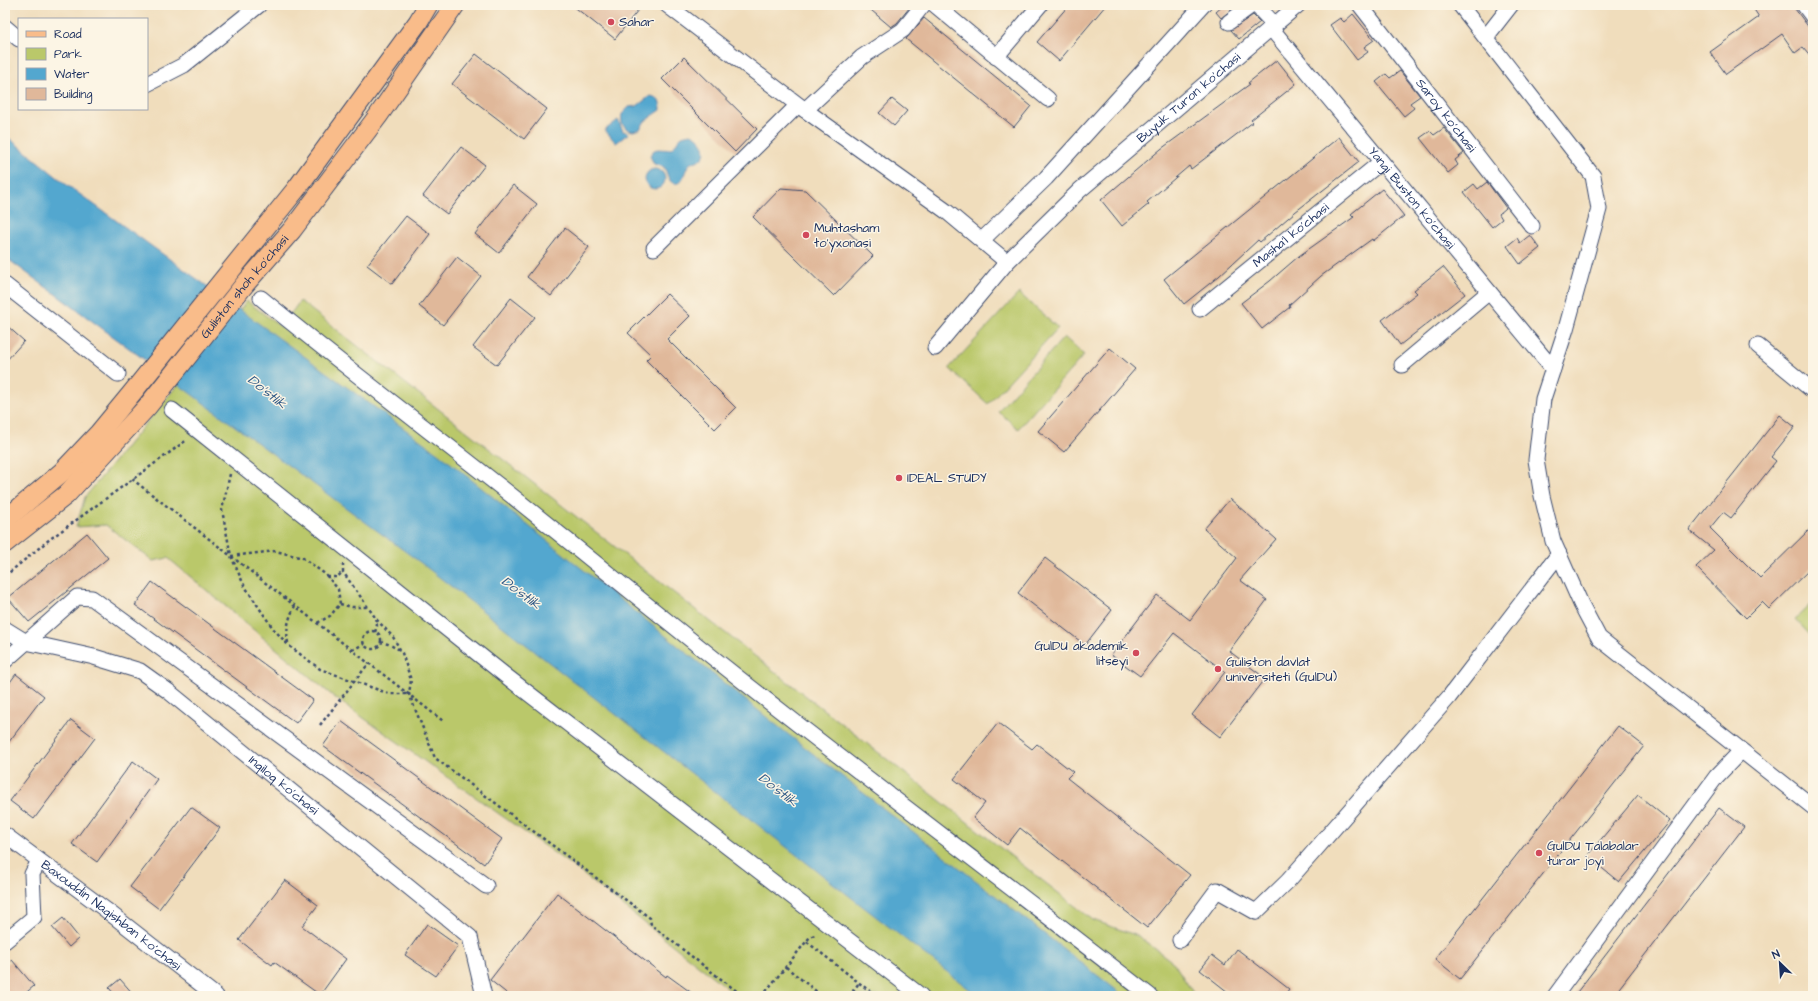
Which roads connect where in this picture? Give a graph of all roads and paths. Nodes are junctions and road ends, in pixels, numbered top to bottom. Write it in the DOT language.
graph roads {
  1 [pos="259,5"];
  2 [pos="428,5"];
  3 [pos="455,5"];
  4 [pos="667,5"];
  5 [pos="923,5"];
  6 [pos="1040,5"];
  7 [pos="1203,5"];
  8 [pos="1252,5"];
  9 [pos="1256,5"];
  10 [pos="1298,5"];
  11 [pos="1360,5"];
  12 [pos="1460,5"];
  13 [pos="1511,5"];
  14 [pos="1804,5"];
  15 [pos="943,8"];
  16 [pos="1813,17"];
  17 [pos="1229,22"];
  18 [pos="1272,26"];
  19 [pos="5,27"];
  20 [pos="18,38"];
  21 [pos="1486,38"];
  22 [pos="996,57"];
  23 [pos="148,83"];
  24 [pos="1048,99"];
  25 [pos="801,108"];
  26 [pos="1381,162"];
  27 [pos="1532,226"];
  28 [pos="982,240"];
  29 [pos="654,248"];
  30 [pos="1007,262"];
  31 [pos="238,279"];
  32 [pos="5,285"];
  33 [pos="1489,292"];
  34 [pos="261,298"];
  35 [pos="1200,309"];
  36 [pos="1758,346"];
  37 [pos="935,348"];
  38 [pos="1402,365"];
  39 [pos="1552,369"];
  40 [pos="118,374"];
  41 [pos="1813,391"];
  42 [pos="172,410"];
  43 [pos="198,432"];
  44 [pos="234,460"];
  45 [pos="132,479"];
  46 [pos="5,520"];
  47 [pos="5,543"];
  48 [pos="342,546"];
  49 [pos="1559,554"];
  50 [pos="231,556"];
  51 [pos="343,572"];
  52 [pos="5,576"];
  53 [pos="327,577"];
  54 [pos="340,604"];
  55 [pos="295,606"];
  56 [pos="368,607"];
  57 [pos="376,618"];
  58 [pos="317,623"];
  59 [pos="5,629"];
  60 [pos="375,632"];
  61 [pos="26,642"];
  62 [pos="380,642"];
  63 [pos="364,644"];
  64 [pos="288,645"];
  65 [pos="352,650"];
  66 [pos="401,651"];
  67 [pos="5,661"];
  68 [pos="369,663"];
  69 [pos="354,682"];
  70 [pos="409,694"];
  71 [pos="444,721"];
  72 [pos="320,724"];
  73 [pos="1741,751"];
  74 [pos="1813,807"];
  75 [pos="5,835"];
  76 [pos="40,861"];
  77 [pos="486,886"];
  78 [pos="829,924"];
  79 [pos="1180,940"];
  80 [pos="5,941"];
  81 [pos="807,942"];
  82 [pos="786,967"];
  83 [pos="859,983"];
  84 [pos="216,996"];
  85 [pos="484,996"];
  86 [pos="743,996"];
  87 [pos="762,996"];
  88 [pos="822,996"];
  89 [pos="849,996"];
  90 [pos="876,996"];
  91 [pos="921,996"];
  92 [pos="1150,996"];
  93 [pos="1555,996"];
  1 -- 23 [label="street"];
  2 -- 31 [label="main road, Guliston shoh ko'chasi"];
  3 -- 31 [label="main road, Guliston shoh ko'chasi"];
  4 -- 25 [label="street"];
  5 -- 25 [label="street"];
  6 -- 22 [label="street"];
  7 -- 28 [label="street"];
  8 -- 17 [label="street"];
  9 -- 18 [label="street, Yangi Buston ko'chasi"];
  10 -- 18 [label="street, Buyuk Turon ko'chasi"];
  11 -- 27 [label="street, Saroy ko'chasi"];
  12 -- 21 [label="street"];
  13 -- 21 [label="street"];
  14 -- 16 [label="street"];
  15 -- 22 [label="street"];
  18 -- 26 [label="street, Yangi Buston ko'chasi"];
  18 -- 30 [label="street, Buyuk Turon ko'chasi"];
  19 -- 20 [label="street"];
  21 -- 39 [label="street"];
  22 -- 24 [label="street"];
  25 -- 28 [label="street"];
  25 -- 29 [label="street"];
  26 -- 33 [label="street, Yangi Buston ko'chasi"];
  26 -- 35 [label="street, Masha'l ko'chasi"];
  28 -- 30 [label="street"];
  30 -- 37 [label="street, Buyuk Turon ko'chasi"];
  31 -- 46 [label="main road, Guliston shoh ko'chasi"];
  31 -- 47 [label="main road, Guliston shoh ko'chasi"];
  32 -- 40 [label="street"];
  33 -- 38 [label="street"];
  33 -- 39 [label="street, Yangi Buston ko'chasi"];
  34 -- 92 [label="street"];
  36 -- 41 [label="street"];
  39 -- 49 [label="street"];
  42 -- 43 [label="street"];
  43 -- 44 [label="street"];
  43 -- 45 [label="path"];
  44 -- 48 [label="street"];
  44 -- 50 [label="path"];
  45 -- 50 [label="path"];
  45 -- 52 [label="path"];
  48 -- 51 [label="path"];
  48 -- 78 [label="street"];
  49 -- 73 [label="street"];
  49 -- 79 [label="street"];
  50 -- 53 [label="path"];
  50 -- 55 [label="path"];
  50 -- 64 [label="path"];
  51 -- 53 [label="path"];
  51 -- 56 [label="path"];
  53 -- 54 [label="path"];
  54 -- 56 [label="path"];
  54 -- 58 [label="path"];
  55 -- 58 [label="path"];
  55 -- 64 [label="path"];
  56 -- 57 [label="path"];
  57 -- 60 [label="path"];
  57 -- 66 [label="path"];
  58 -- 65 [label="path"];
  59 -- 61 [label="street, Inqiloq ko'chasi"];
  60 -- 62 [label="path"];
  60 -- 63 [label="path"];
  61 -- 67 [label="street"];
  61 -- 77 [label="street"];
  61 -- 85 [label="street, Inqiloq ko'chasi"];
  62 -- 63 [label="path"];
  62 -- 66 [label="path"];
  63 -- 65 [label="path"];
  64 -- 69 [label="path"];
  65 -- 68 [label="path"];
  66 -- 70 [label="path"];
  68 -- 69 [label="path"];
  68 -- 70 [label="path"];
  69 -- 70 [label="path"];
  69 -- 72 [label="path"];
  70 -- 71 [label="path"];
  70 -- 86 [label="path"];
  73 -- 74 [label="street"];
  73 -- 93 [label="street"];
  75 -- 76 [label="street, Baxouddin Naqishban ko'chasi"];
  76 -- 80 [label="street"];
  76 -- 84 [label="street, Baxouddin Naqishban ko'chasi"];
  78 -- 81 [label="path"];
  78 -- 91 [label="street"];
  81 -- 82 [label="path"];
  81 -- 83 [label="path"];
  82 -- 87 [label="path"];
  82 -- 88 [label="path"];
  83 -- 89 [label="path"];
  83 -- 90 [label="path"];
}
